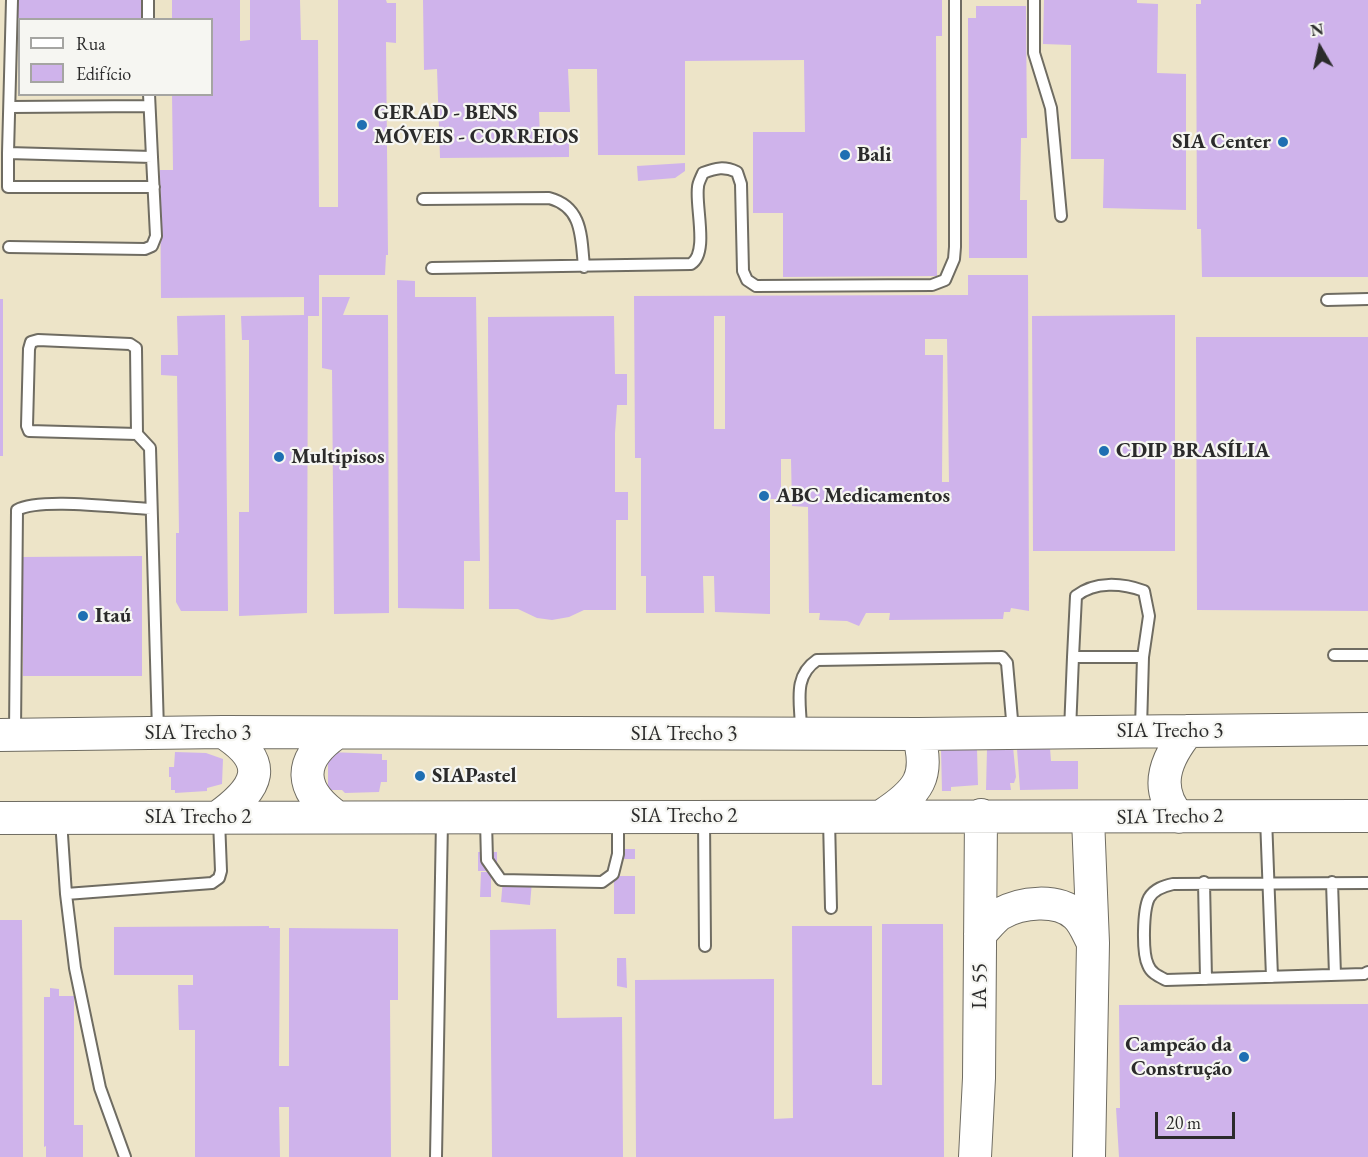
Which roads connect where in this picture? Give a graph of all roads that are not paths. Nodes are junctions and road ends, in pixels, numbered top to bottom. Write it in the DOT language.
graph roads {
  1 [pos="12,0"];
  2 [pos="148,0"];
  3 [pos="955,0"];
  4 [pos="1034,0"];
  5 [pos="148,18"];
  6 [pos="149,96"];
  7 [pos="149,106"];
  8 [pos="10,107"];
  9 [pos="8,153"];
  10 [pos="152,157"];
  11 [pos="154,187"];
  12 [pos="423,199"];
  13 [pos="1061,216"];
  14 [pos="9,247"];
  15 [pos="584,267"];
  16 [pos="432,268"];
  17 [pos="1368,299"];
  18 [pos="1327,300"];
  19 [pos="137,434"];
  20 [pos="151,509"];
  21 [pos="1334,654"];
  22 [pos="1368,655"];
  23 [pos="1073,657"];
  24 [pos="1143,657"];
  25 [pos="1368,729"];
  26 [pos="1013,731"];
  27 [pos="1070,731"];
  28 [pos="1141,731"];
  29 [pos="1188,731"];
  30 [pos="223,732"];
  31 [pos="158,733"];
  32 [pos="335,734"];
  33 [pos="801,734"];
  34 [pos="918,734"];
  35 [pos="8,735"];
  36 [pos="829,815"];
  37 [pos="883,815"];
  38 [pos="981,815"];
  39 [pos="442,816"];
  40 [pos="486,816"];
  41 [pos="618,816"];
  42 [pos="704,816"];
  43 [pos="1266,816"];
  44 [pos="1368,816"];
  45 [pos="218,817"];
  46 [pos="337,817"];
  47 [pos="1179,817"];
  48 [pos="0,818"];
  49 [pos="61,818"];
  50 [pos="1088,818"];
  51 [pos="1204,882"];
  52 [pos="1267,882"];
  53 [pos="1332,882"];
  54 [pos="1368,883"];
  55 [pos="66,894"];
  56 [pos="831,908"];
  57 [pos="980,934"];
  58 [pos="1093,943"];
  59 [pos="705,946"];
  60 [pos="1368,972"];
  61 [pos="1335,975"];
  62 [pos="1272,977"];
  63 [pos="1206,979"];
  64 [pos="125,1157"];
  65 [pos="436,1157"];
  66 [pos="975,1157"];
  67 [pos="1089,1157"];
  1 -- 8 [label="lane"];
  2 -- 5 [label="lane"];
  3 -- 15 [label="lane"];
  4 -- 13 [label="lane"];
  6 -- 7 [label="lane"];
  7 -- 8 [label="lane"];
  7 -- 10 [label="lane"];
  8 -- 9 [label="lane"];
  9 -- 10 [label="lane"];
  9 -- 11 [label="lane"];
  10 -- 11 [label="lane"];
  11 -- 14 [label="lane"];
  12 -- 15 [label="lane"];
  15 -- 16 [label="lane"];
  17 -- 18 [label="lane"];
  19 -- 19 [label="lane"];
  19 -- 20 [label="lane"];
  20 -- 31 [label="lane"];
  20 -- 35 [label="lane"];
  21 -- 22 [label="lane"];
  23 -- 24 [label="lane"];
  23 -- 24 [label="lane"];
  23 -- 27 [label="lane"];
  24 -- 28 [label="lane"];
  25 -- 29 [label="main road, SIA Trecho 3"];
  26 -- 27 [label="main road, SIA Trecho 3"];
  26 -- 33 [label="lane"];
  26 -- 34 [label="main road, SIA Trecho 3"];
  27 -- 28 [label="main road, SIA Trecho 3"];
  28 -- 29 [label="main road, SIA Trecho 3"];
  29 -- 47 [label="main road"];
  30 -- 31 [label="main road, SIA Trecho 3"];
  30 -- 32 [label="main road, SIA Trecho 3"];
  30 -- 45 [label="main road"];
  31 -- 35 [label="main road, SIA Trecho 3"];
  32 -- 33 [label="main road, SIA Trecho 3"];
  32 -- 46 [label="main road"];
  33 -- 34 [label="main road, SIA Trecho 3"];
  34 -- 37 [label="main road"];
  36 -- 37 [label="main road, SIA Trecho 2"];
  36 -- 42 [label="main road, SIA Trecho 2"];
  36 -- 56 [label="lane"];
  37 -- 38 [label="main road, SIA Trecho 2"];
  38 -- 50 [label="main road, SIA Trecho 2"];
  38 -- 57 [label="main road, IA 55"];
  39 -- 40 [label="main road, SIA Trecho 2"];
  39 -- 46 [label="main road, SIA Trecho 2"];
  39 -- 65 [label="lane"];
  40 -- 41 [label="main road, SIA Trecho 2"];
  40 -- 41 [label="lane"];
  41 -- 42 [label="main road, SIA Trecho 2"];
  42 -- 59 [label="lane"];
  43 -- 44 [label="main road, SIA Trecho 2"];
  43 -- 47 [label="main road, SIA Trecho 2"];
  43 -- 52 [label="lane"];
  45 -- 46 [label="main road, SIA Trecho 2"];
  45 -- 49 [label="main road, SIA Trecho 2"];
  45 -- 55 [label="lane"];
  47 -- 50 [label="main road, SIA Trecho 2"];
  48 -- 49 [label="main road, SIA Trecho 2"];
  49 -- 55 [label="lane"];
  50 -- 58 [label="main road"];
  51 -- 52 [label="lane"];
  51 -- 63 [label="lane"];
  51 -- 63 [label="lane"];
  52 -- 53 [label="lane"];
  52 -- 62 [label="lane"];
  53 -- 54 [label="lane"];
  53 -- 61 [label="lane"];
  55 -- 64 [label="lane"];
  57 -- 58 [label="main road"];
  57 -- 66 [label="main road, IA 55"];
  58 -- 67 [label="main road"];
  60 -- 61 [label="lane"];
  61 -- 62 [label="lane"];
  62 -- 63 [label="lane"];
}
